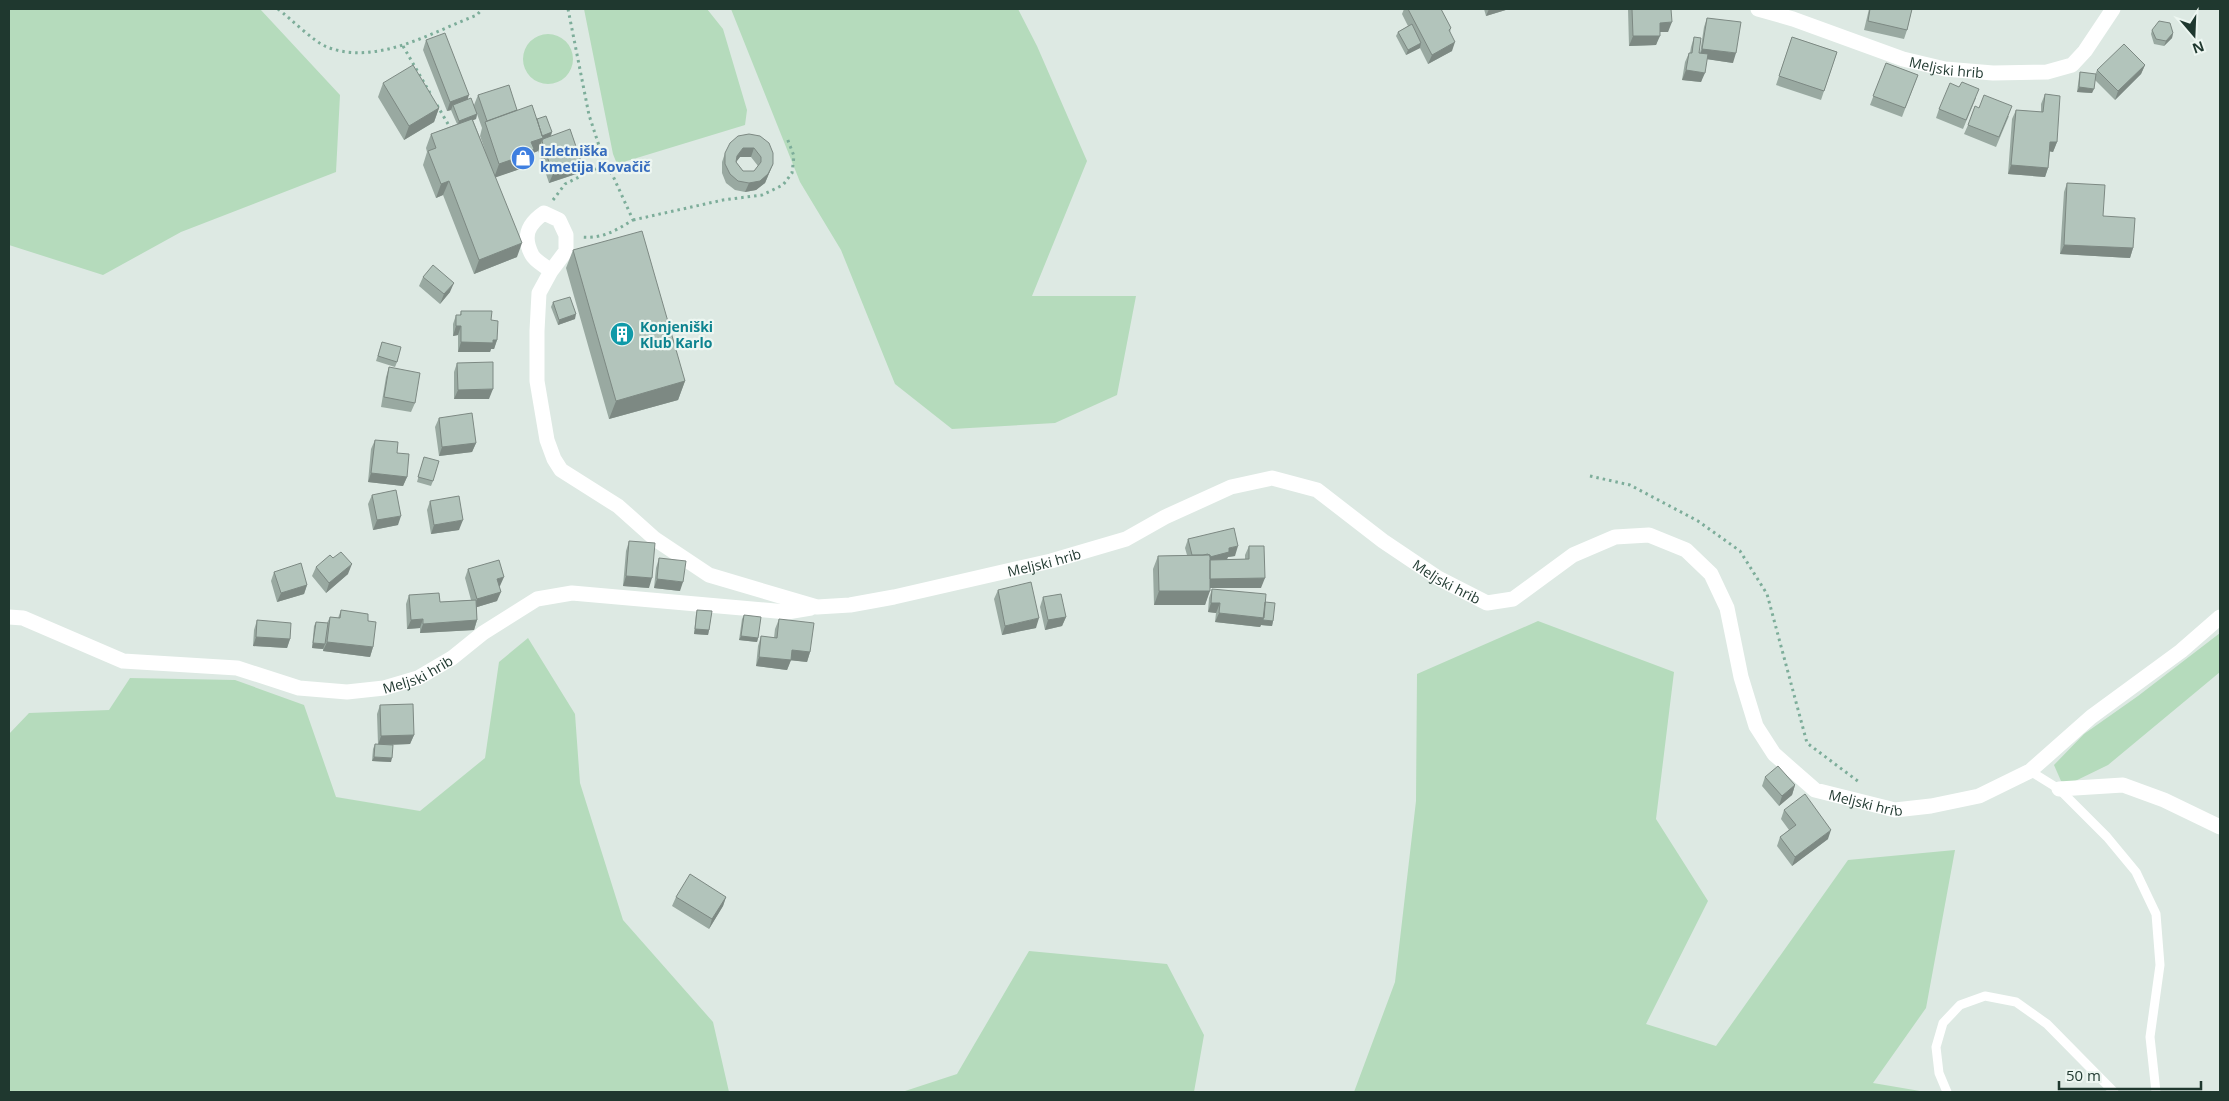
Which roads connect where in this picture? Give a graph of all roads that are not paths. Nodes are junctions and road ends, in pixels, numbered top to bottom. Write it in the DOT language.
graph roads {
  1 [pos="1758,9"];
  2 [pos="2113,9"];
  3 [pos="551,271"];
  4 [pos="817,607"];
  5 [pos="9,617"];
  6 [pos="2220,617"];
  7 [pos="2030,771"];
  8 [pos="2059,788"];
  9 [pos="2220,827"];
  10 [pos="1947,1092"];
  11 [pos="2114,1092"];
  12 [pos="2156,1092"];
  1 -- 2 [label="street, Meljski hrib"];
  3 -- 3 [label="street, Meljski hrib"];
  3 -- 4 [label="street, Meljski hrib"];
  4 -- 5 [label="street, Meljski hrib"];
  4 -- 7 [label="street, Meljski hrib"];
  6 -- 7 [label="street, Meljski hrib"];
  7 -- 8 [label="lane"];
  8 -- 9 [label="street"];
  8 -- 12 [label="lane"];
  10 -- 11 [label="lane"];
}
